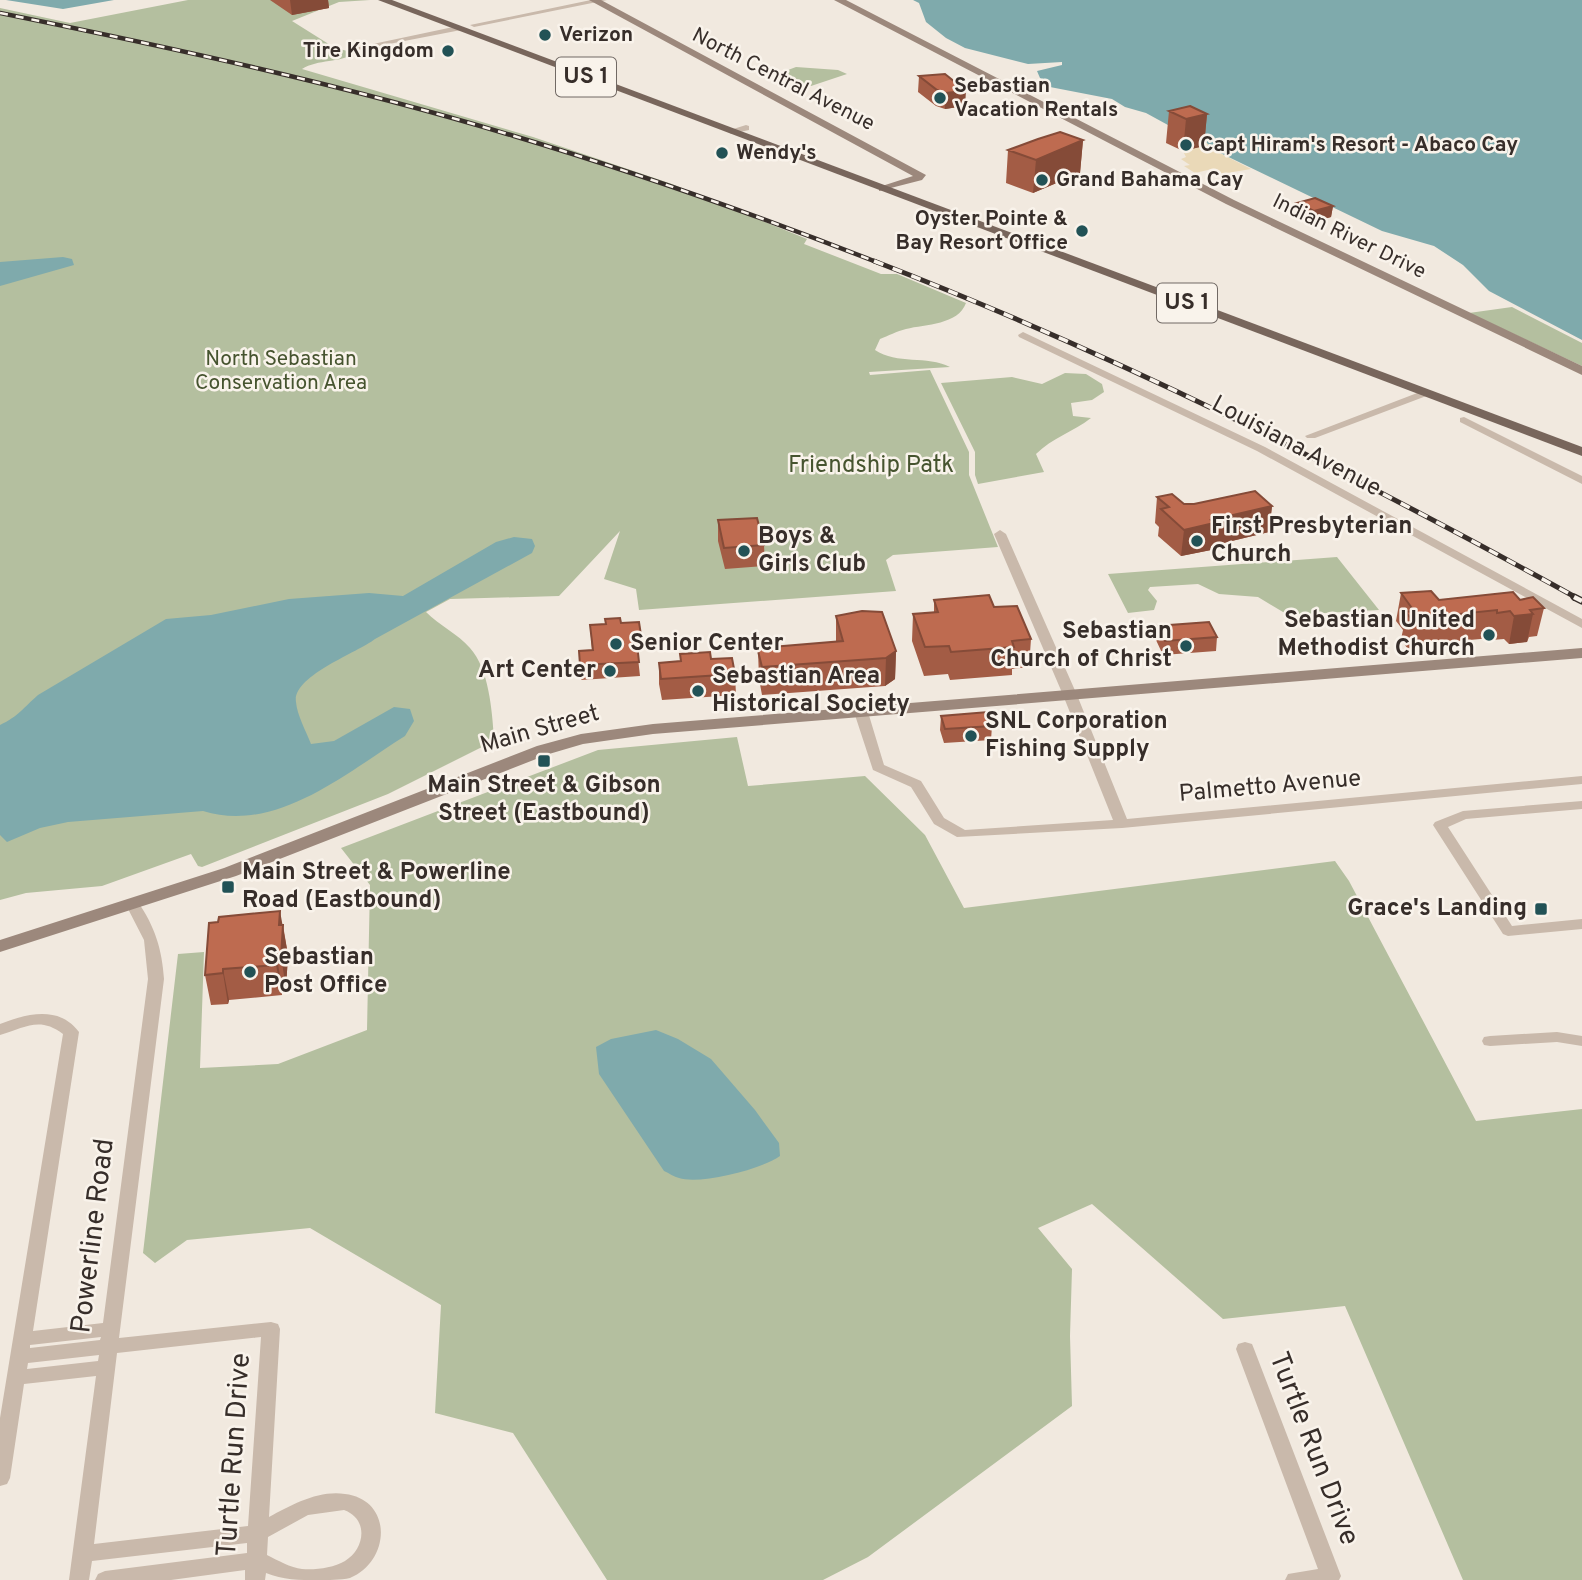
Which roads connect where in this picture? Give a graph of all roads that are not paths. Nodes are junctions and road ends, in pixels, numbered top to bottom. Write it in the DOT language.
graph roads {
  1 [pos="383,0"];
  2 [pos="404,0"];
  3 [pos="598,0"];
  4 [pos="839,0"];
  5 [pos="442,22"];
  6 [pos="474,25"];
  7 [pos="458,28"];
  8 [pos="488,32"];
  9 [pos="358,48"];
  10 [pos="746,128"];
  11 [pos="732,131"];
  12 [pos="890,187"];
  13 [pos="1023,335"];
  14 [pos="1582,370"];
  15 [pos="1427,389"];
  16 [pos="1464,420"];
  17 [pos="1311,436"];
  18 [pos="1582,442"];
  19 [pos="1582,452"];
  20 [pos="1582,481"];
  21 [pos="1000,534"];
  22 [pos="1582,624"];
  23 [pos="1582,653"];
  24 [pos="1070,695"];
  25 [pos="862,712"];
  26 [pos="1582,780"];
  27 [pos="1582,805"];
  28 [pos="1122,824"];
  29 [pos="132,905"];
  30 [pos="1582,924"];
  31 [pos="0,946"];
  32 [pos="0,1030"];
  33 [pos="1489,1041"];
  34 [pos="1582,1041"];
  35 [pos="23,1347"];
  36 [pos="108,1348"];
  37 [pos="1245,1349"];
  38 [pos="18,1377"];
  39 [pos="0,1478"];
  40 [pos="258,1533"];
  41 [pos="82,1554"];
  42 [pos="256,1570"];
  43 [pos="79,1580"];
  44 [pos="105,1580"];
  45 [pos="1296,1580"];
  1 -- 5 [label="main road, US 1"];
  2 -- 6 [label="main road, US 1"];
  3 -- 6 [label="street"];
  3 -- 12 [label="street, North Central Avenue"];
  4 -- 14 [label="street, Indian River Drive"];
  5 -- 6 [label="main road"];
  5 -- 7 [label="main road, US 1"];
  6 -- 8 [label="main road, US 1"];
  7 -- 8 [label="main road"];
  7 -- 9 [label="street"];
  7 -- 11 [label="main road, US 1"];
  8 -- 10 [label="main road, US 1"];
  10 -- 11 [label="street"];
  10 -- 12 [label="main road, US 1"];
  11 -- 12 [label="main road, US 1"];
  12 -- 15 [label="main road, US 1"];
  12 -- 15 [label="main road, US 1"];
  13 -- 22 [label="street, Louisiana Avenue"];
  15 -- 17 [label="street"];
  15 -- 18 [label="main road"];
  15 -- 19 [label="main road, US 1"];
  16 -- 20 [label="street"];
  21 -- 24 [label="street"];
  23 -- 24 [label="street, Main Street"];
  24 -- 25 [label="street, Main Street"];
  24 -- 28 [label="street"];
  25 -- 28 [label="street, Palmetto Avenue"];
  25 -- 29 [label="street, Main Street"];
  26 -- 28 [label="street, Palmetto Avenue"];
  27 -- 30 [label="street"];
  29 -- 31 [label="street, Main Street"];
  29 -- 36 [label="street, Powerline Road"];
  32 -- 35 [label="street"];
  33 -- 34 [label="street"];
  35 -- 36 [label="street"];
  35 -- 38 [label="street"];
  36 -- 38 [label="street"];
  36 -- 40 [label="street, Turtle Run Drive"];
  36 -- 41 [label="street, Powerline Road"];
  37 -- 45 [label="street, Turtle Run Drive"];
  38 -- 39 [label="street"];
  40 -- 41 [label="street"];
  40 -- 42 [label="street, Turtle Run Drive"];
  40 -- 42 [label="street"];
  41 -- 43 [label="street, Powerline Road"];
  42 -- 44 [label="street"];
}
